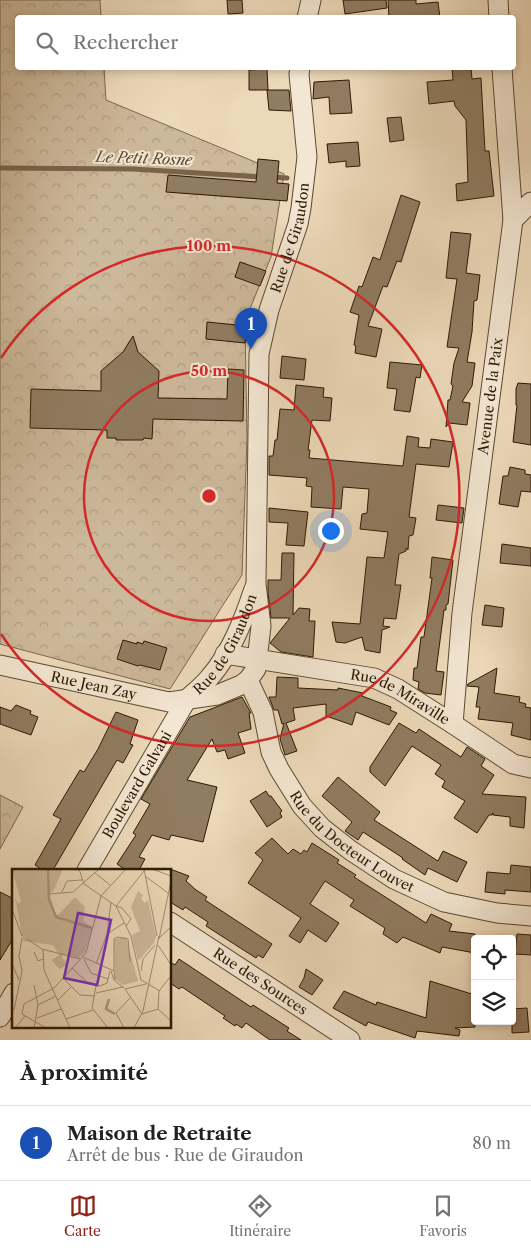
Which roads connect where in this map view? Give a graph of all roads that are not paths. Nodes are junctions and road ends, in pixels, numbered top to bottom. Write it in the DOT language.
graph roads {
  1 [pos="311,0"];
  2 [pos="498,0"];
  3 [pos="308,15"];
  4 [pos="499,15"];
  5 [pos="300,70"];
  6 [pos="502,70"];
  7 [pos="531,202"];
  8 [pos="512,220"];
  9 [pos="256,584"];
  10 [pos="225,654"];
  11 [pos="258,659"];
  12 [pos="0,665"];
  13 [pos="210,678"];
  14 [pos="248,680"];
  15 [pos="229,690"];
  16 [pos="187,699"];
  17 [pos="453,724"];
  18 [pos="531,768"];
  19 [pos="88,869"];
  20 [pos="531,916"];
  21 [pos="171,923"];
  22 [pos="12,996"];
  23 [pos="0,1017"];
  24 [pos="350,1040"];
  1 -- 3 [label="street"];
  2 -- 4 [label="street"];
  5 -- 9 [label="street, Rue de Giraudon"];
  6 -- 8 [label="street, Avenue de la Paix"];
  7 -- 8 [label="street"];
  8 -- 17 [label="street, Avenue de la Paix"];
  9 -- 10 [label="street, Rue de Giraudon"];
  9 -- 11 [label="street, Rue de Giraudon"];
  10 -- 11 [label="street, Rue de Miraville"];
  10 -- 13 [label="street, Rue de Giraudon"];
  11 -- 14 [label="street"];
  11 -- 17 [label="street, Rue de Miraville"];
  12 -- 16 [label="street, Rue Jean Zay"];
  13 -- 15 [label="street"];
  13 -- 16 [label="street, Rue de Giraudon"];
  14 -- 15 [label="street"];
  14 -- 20 [label="street, Rue du Docteur Louvet"];
  15 -- 16 [label="street"];
  16 -- 19 [label="street, Boulevard Galvani"];
  17 -- 18 [label="street, Rue de Miraville"];
  21 -- 24 [label="street, Rue des Sources"];
  22 -- 23 [label="street"];
}
